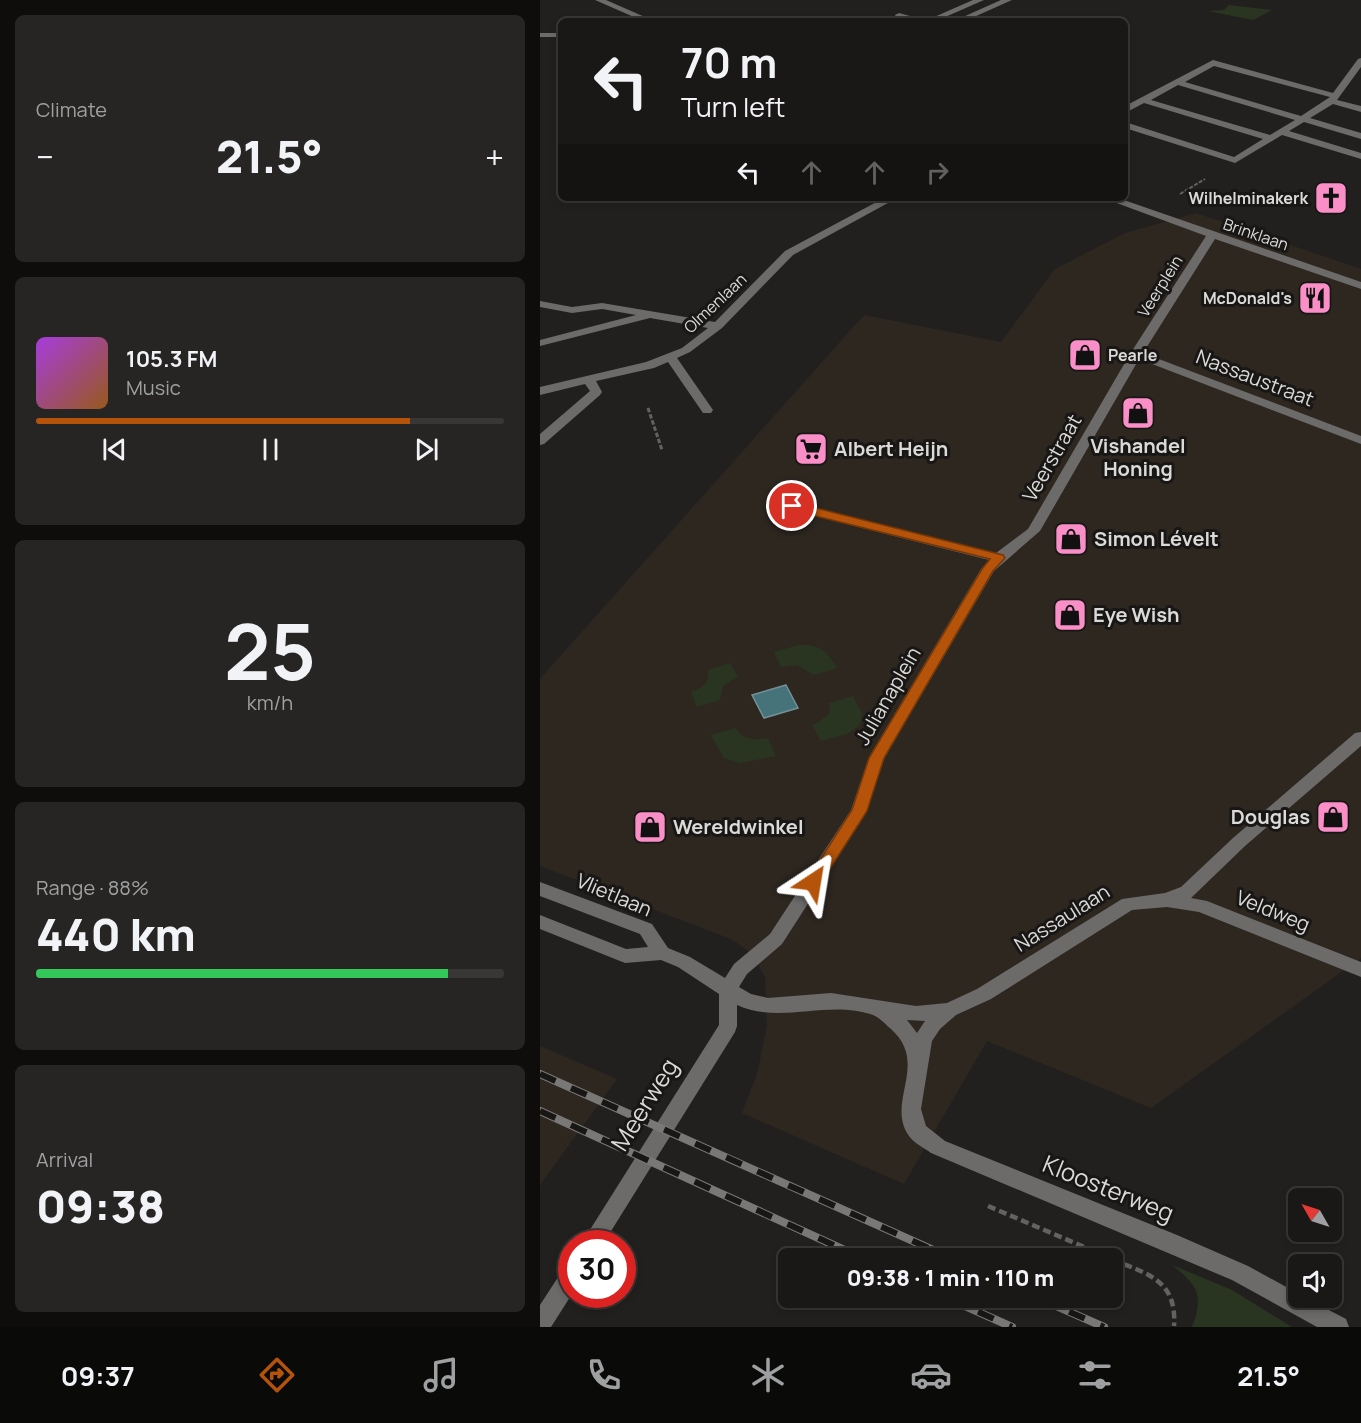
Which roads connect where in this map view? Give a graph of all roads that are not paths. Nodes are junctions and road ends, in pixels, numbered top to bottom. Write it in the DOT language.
graph roads {
  1 [pos="599,0"];
  2 [pos="980,0"];
  3 [pos="1008,0"];
  4 [pos="899,15"];
  5 [pos="644,18"];
  6 [pos="908,18"];
  7 [pos="936,18"];
  8 [pos="965,18"];
  9 [pos="540,35"];
  10 [pos="558,35"];
  11 [pos="1361,61"];
  12 [pos="1176,82"];
  13 [pos="1333,98"];
  14 [pos="1142,100"];
  15 [pos="1128,108"];
  16 [pos="1361,109"];
  17 [pos="1302,119"];
  18 [pos="1128,126"];
  19 [pos="1281,132"];
  20 [pos="1361,136"];
  21 [pos="1270,138"];
  22 [pos="1361,156"];
  23 [pos="886,201"];
  24 [pos="1116,201"];
  25 [pos="1212,235"];
  26 [pos="1361,286"];
  27 [pos="540,304"];
  28 [pos="652,315"];
  29 [pos="718,326"];
  30 [pos="540,343"];
  31 [pos="1136,354"];
  32 [pos="670,357"];
  33 [pos="588,378"];
  34 [pos="540,391"];
  35 [pos="707,410"];
  36 [pos="1361,440"];
  37 [pos="540,441"];
  38 [pos="792,506"];
  39 [pos="993,563"];
  40 [pos="1361,737"];
  41 [pos="540,889"];
  42 [pos="1167,900"];
  43 [pos="540,921"];
  44 [pos="662,953"];
  45 [pos="1361,970"];
  46 [pos="729,991"];
  47 [pos="948,1010"];
  48 [pos="881,1011"];
  49 [pos="918,1067"];
  50 [pos="600,1230"];
  51 [pos="558,1297"];
  52 [pos="540,1325"];
  53 [pos="1338,1327"];
  1 -- 5 [label="street"];
  2 -- 7 [label="street"];
  3 -- 8 [label="street"];
  4 -- 6 [label="street"];
  9 -- 10 [label="street"];
  11 -- 13 [label="street"];
  12 -- 13 [label="street"];
  12 -- 14 [label="street"];
  12 -- 17 [label="street"];
  13 -- 16 [label="street"];
  13 -- 17 [label="street"];
  14 -- 15 [label="street"];
  14 -- 21 [label="street"];
  17 -- 19 [label="street"];
  17 -- 20 [label="street"];
  18 -- 21 [label="street"];
  19 -- 21 [label="street"];
  19 -- 22 [label="street"];
  23 -- 29 [label="street, Olmenlaan"];
  24 -- 25 [label="street, Brinklaan"];
  25 -- 26 [label="street, Brinklaan"];
  25 -- 31 [label="street, Veerplein"];
  27 -- 28 [label="street"];
  28 -- 29 [label="street"];
  28 -- 30 [label="street"];
  29 -- 32 [label="street, Olmenlaan"];
  31 -- 36 [label="street, Nassaustraat"];
  31 -- 39 [label="street, Veerstraat"];
  32 -- 33 [label="street, Olmenlaan"];
  32 -- 35 [label="street"];
  33 -- 34 [label="street, Olmenlaan"];
  33 -- 37 [label="street"];
  38 -- 39 [label="street"];
  39 -- 46 [label="street, Julianaplein"];
  40 -- 42 [label="street, Nassaulaan"];
  41 -- 44 [label="street, Vlietlaan"];
  42 -- 45 [label="street, Veldweg"];
  42 -- 47 [label="street, Nassaulaan"];
  43 -- 44 [label="street"];
  44 -- 46 [label="street"];
  46 -- 48 [label="street"];
  46 -- 50 [label="street, Meerweg"];
  47 -- 48 [label="street, Nassaulaan"];
  47 -- 49 [label="street, Kloosterweg"];
  48 -- 49 [label="street, Kloosterweg"];
  49 -- 53 [label="street, Kloosterweg"];
  51 -- 52 [label="street"];
}
